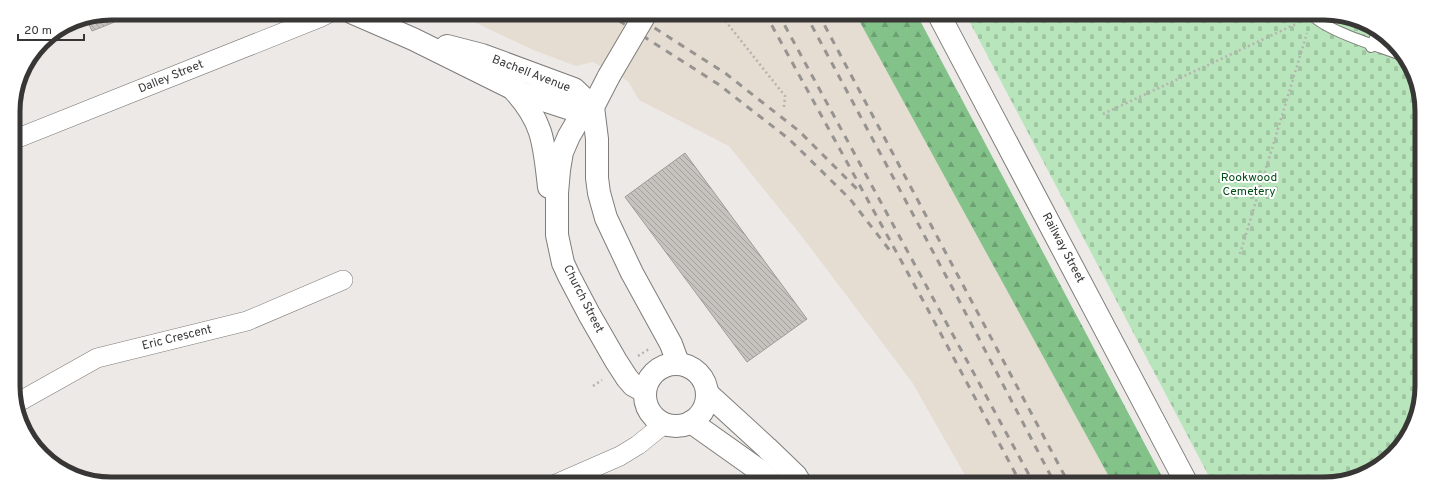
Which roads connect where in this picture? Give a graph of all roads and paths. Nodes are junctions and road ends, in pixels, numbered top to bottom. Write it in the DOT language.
graph roads {
  1 [pos="314,20"];
  2 [pos="369,20"];
  3 [pos="642,20"];
  4 [pos="725,20"];
  5 [pos="942,20"];
  6 [pos="1300,20"];
  7 [pos="1310,20"];
  8 [pos="1319,20"];
  9 [pos="1376,36"];
  10 [pos="413,39"];
  11 [pos="1372,46"];
  12 [pos="1393,53"];
  13 [pos="513,89"];
  14 [pos="593,107"];
  15 [pos="784,107"];
  16 [pos="1103,114"];
  17 [pos="20,137"];
  18 [pos="556,235"];
  19 [pos="1240,254"];
  20 [pos="343,280"];
  21 [pos="678,363"];
  22 [pos="644,391"];
  23 [pos="707,393"];
  24 [pos="22,400"];
  25 [pos="691,422"];
  26 [pos="664,424"];
  27 [pos="572,477"];
  28 [pos="766,477"];
  29 [pos="797,477"];
  30 [pos="1183,477"];
  1 -- 17 [label="street, Dalley Street"];
  2 -- 10 [label="main road, Bachell Avenue"];
  3 -- 14 [label="main road, Church Street, bridge"];
  4 -- 15 [label="path"];
  5 -- 30 [label="main road, Railway Street"];
  6 -- 16 [label="path"];
  7 -- 19 [label="path"];
  8 -- 11 [label="lane"];
  9 -- 11 [label="lane"];
  10 -- 13 [label="main road, Bachell Avenue"];
  10 -- 14 [label="main road, Bachell Avenue"];
  11 -- 12 [label="lane"];
  13 -- 14 [label="main road, Bachell Avenue"];
  13 -- 18 [label="main road"];
  14 -- 18 [label="main road, Church Street"];
  14 -- 21 [label="main road"];
  18 -- 22 [label="main road, Church Street"];
  20 -- 24 [label="street, Eric Crescent"];
  21 -- 22 [label="main road"];
  21 -- 23 [label="main road"];
  22 -- 26 [label="main road"];
  23 -- 25 [label="main road"];
  23 -- 29 [label="main road"];
  25 -- 26 [label="main road"];
  25 -- 28 [label="main road"];
  26 -- 27 [label="street"];
}
